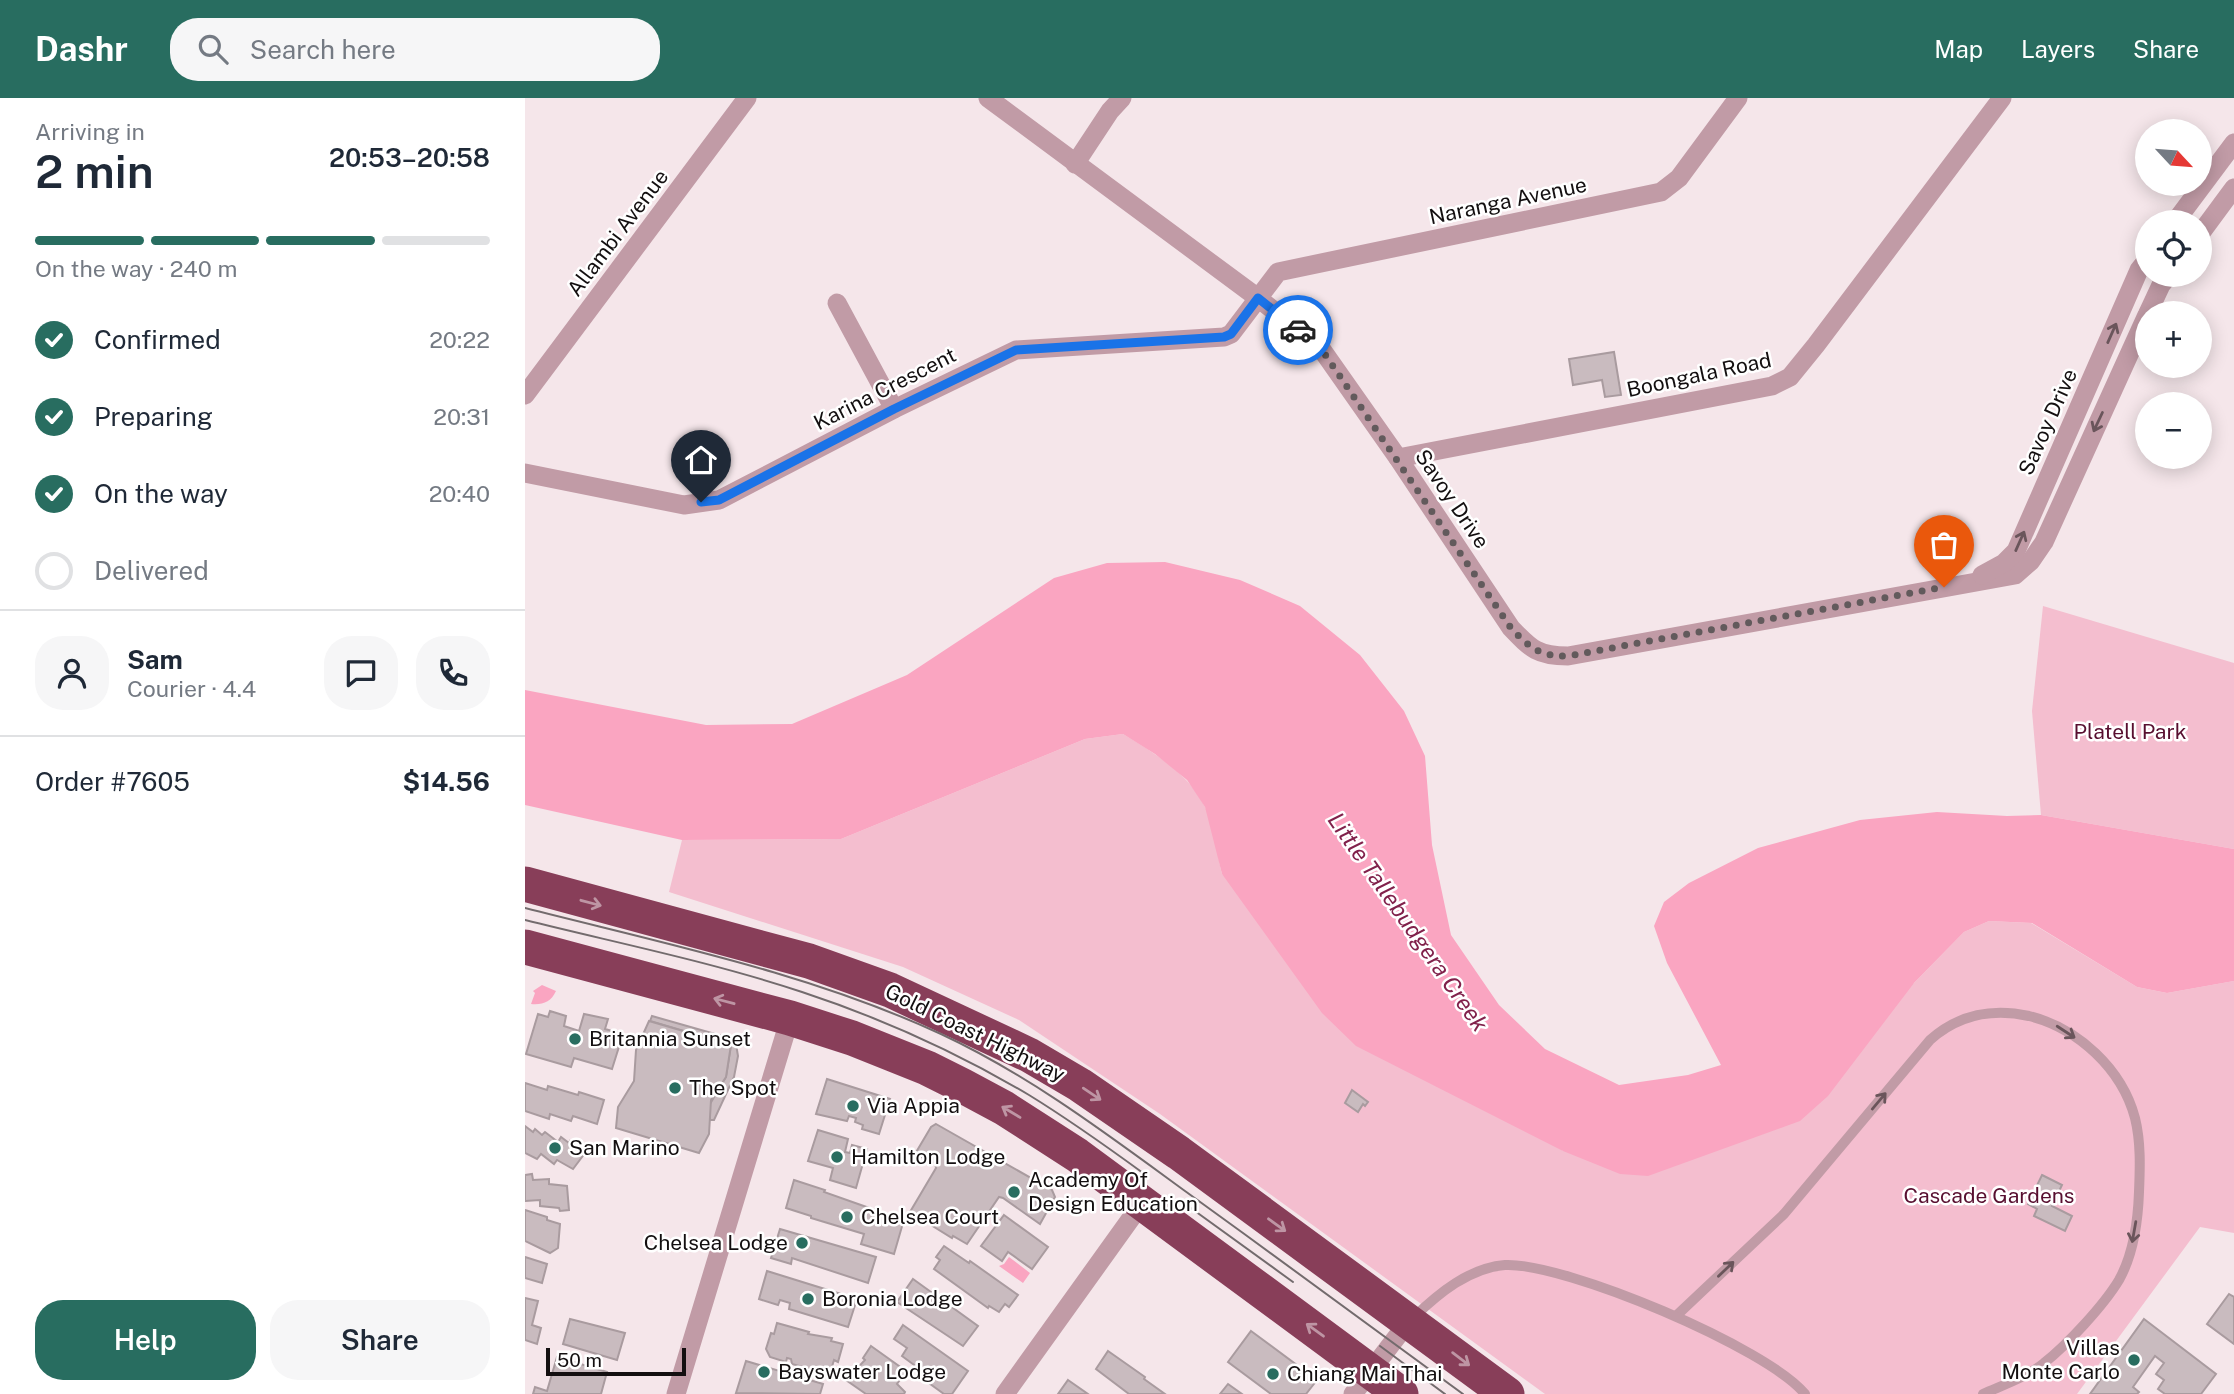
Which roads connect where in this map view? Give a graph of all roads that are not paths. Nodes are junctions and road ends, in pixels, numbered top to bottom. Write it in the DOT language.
graph roads {
  1 [pos="747,98"];
  2 [pos="988,98"];
  3 [pos="1122,98"];
  4 [pos="1738,98"];
  5 [pos="2002,98"];
  6 [pos="2234,143"];
  7 [pos="1075,164"];
  8 [pos="2234,188"];
  9 [pos="2184,210"];
  10 [pos="2212,218"];
  11 [pos="2135,279"];
  12 [pos="1258,298"];
  13 [pos="837,303"];
  14 [pos="2135,342"];
  15 [pos="525,395"];
  16 [pos="894,409"];
  17 [pos="1398,458"];
  18 [pos="525,473"];
  19 [pos="1969,582"];
  20 [pos="525,884"];
  21 [pos="525,947"];
  22 [pos="790,1018"];
  23 [pos="1142,1203"];
  24 [pos="1676,1316"];
  25 [pos="1409,1321"];
  26 [pos="1362,1382"];
  27 [pos="676,1394"];
  28 [pos="1006,1394"];
  29 [pos="1401,1394"];
  30 [pos="1507,1394"];
  31 [pos="1805,1394"];
  32 [pos="1983,1394"];
  1 -- 15 [label="street, Allambi Avenue"];
  2 -- 7 [label="street, Savoy Drive"];
  3 -- 7 [label="street"];
  4 -- 12 [label="street, Naranga Avenue"];
  5 -- 17 [label="street, Boongala Road"];
  6 -- 9 [label="street"];
  7 -- 12 [label="street, Savoy Drive"];
  8 -- 10 [label="street"];
  19 -- 11 [label="street, Savoy Drive, one-way"];
  12 -- 16 [label="street, Karina Crescent"];
  12 -- 17 [label="street, Savoy Drive"];
  13 -- 16 [label="street"];
  14 -- 19 [label="street, Savoy Drive, one-way"];
  16 -- 18 [label="street, Karina Crescent"];
  17 -- 19 [label="street, Savoy Drive"];
  20 -- 25 [label="highway, Gold Coast Highway, one-way"];
  22 -- 21 [label="highway, one-way"];
  23 -- 22 [label="highway, one-way"];
  22 -- 27 [label="street"];
  26 -- 23 [label="highway, one-way"];
  23 -- 28 [label="street"];
  24 -- 25 [label="lane"];
  24 -- 31 [label="lane"];
  24 -- 32 [label="lane, one-way"];
  25 -- 26 [label="street"];
  25 -- 30 [label="highway, Gold Coast Highway, one-way"];
  26 -- 29 [label="highway"];
}
